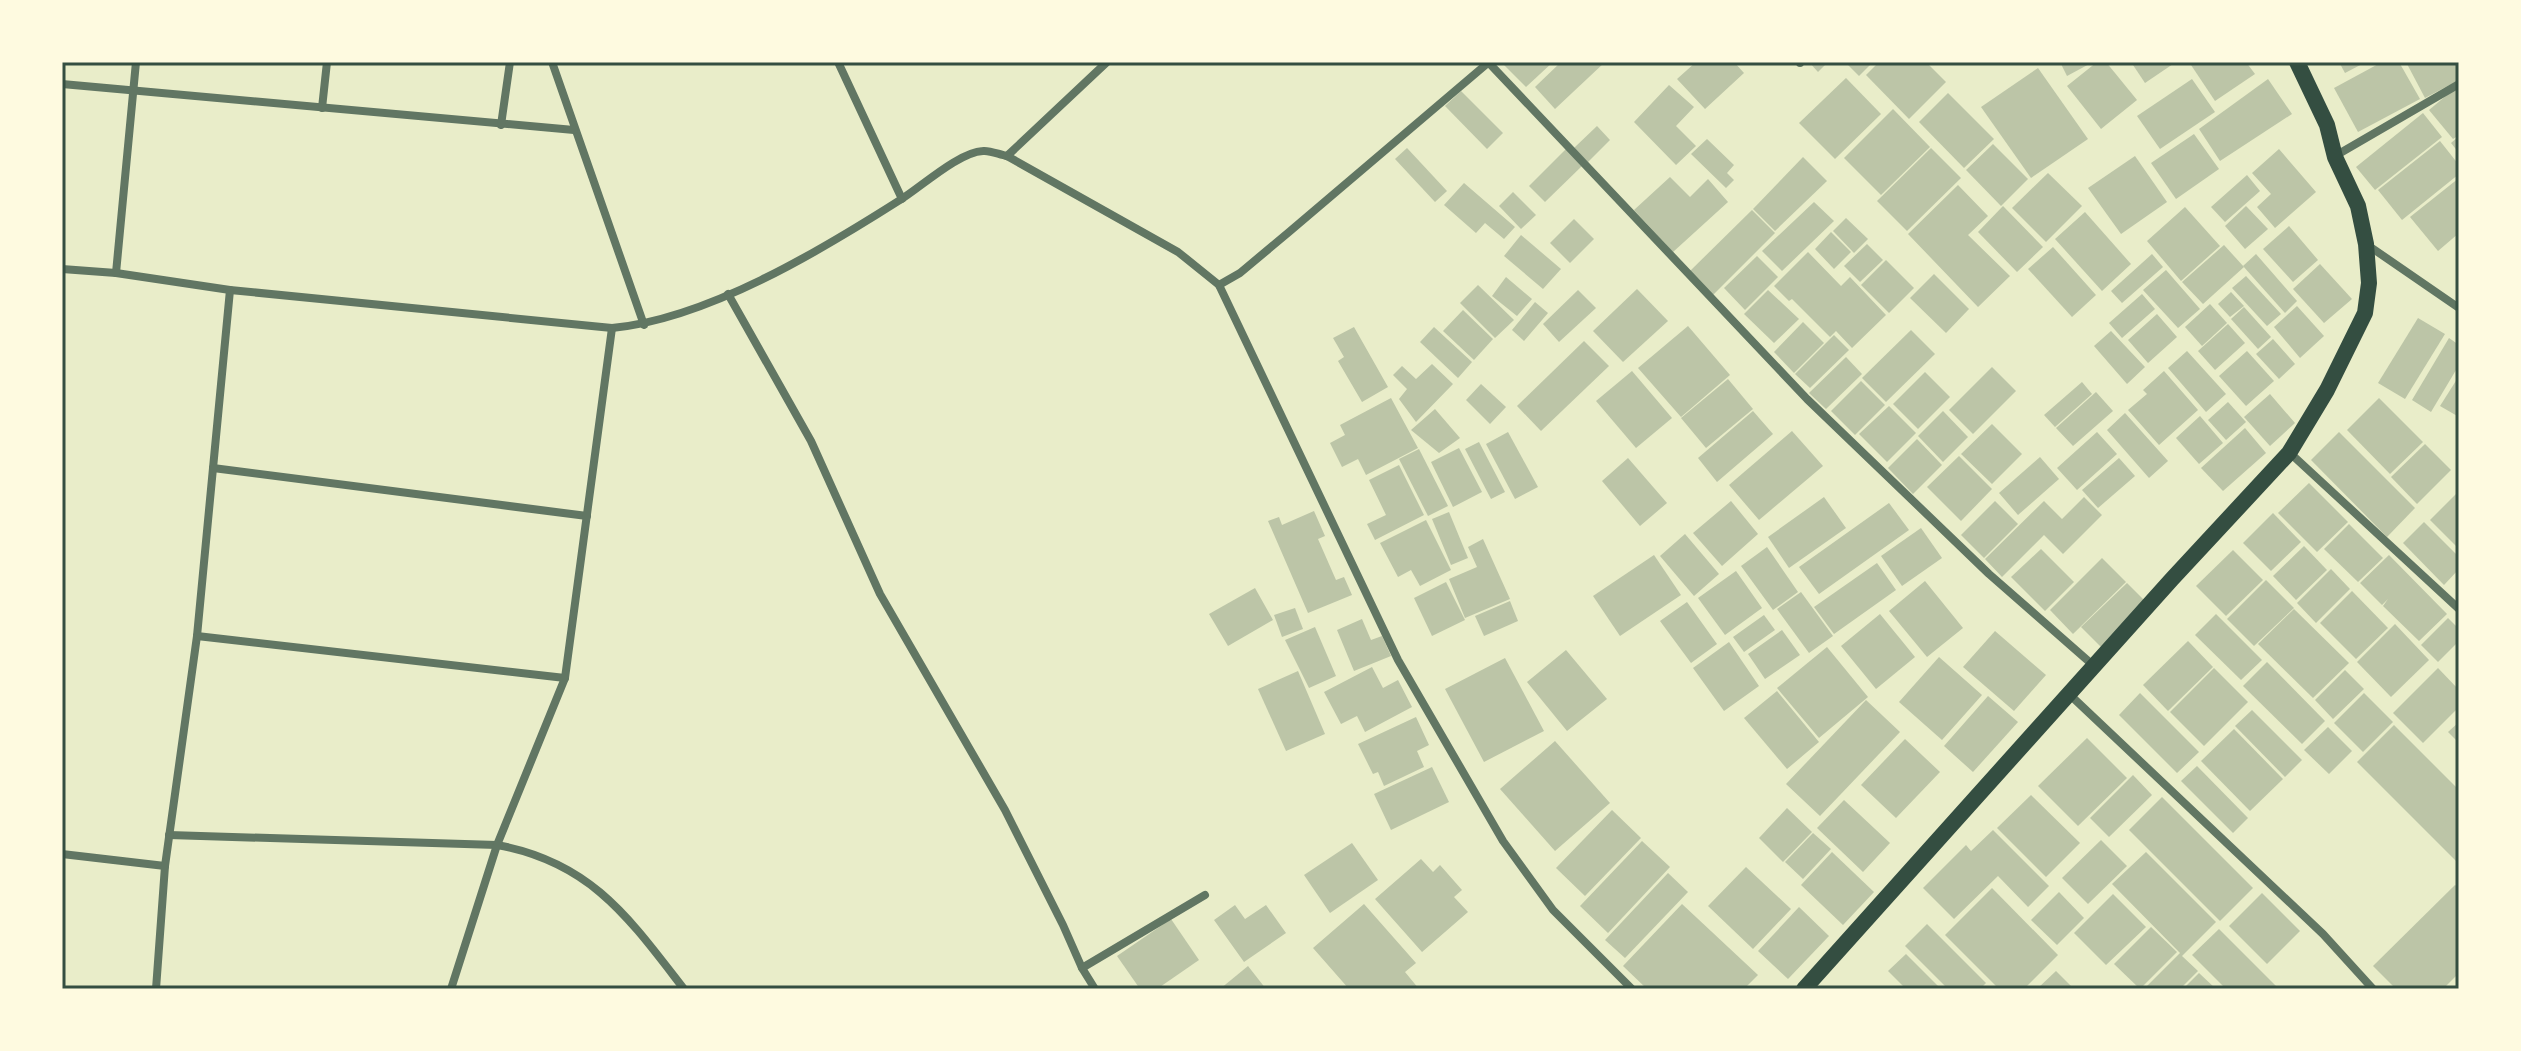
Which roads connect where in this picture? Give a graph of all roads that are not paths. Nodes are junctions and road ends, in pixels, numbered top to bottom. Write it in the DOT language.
graph roads {
  1 [pos="136,62"];
  2 [pos="327,62"];
  3 [pos="510,62"];
  4 [pos="552,62"];
  5 [pos="838,62"];
  6 [pos="1107,62"];
  7 [pos="1488,62"];
  8 [pos="2297,62"];
  9 [pos="62,84"];
  10 [pos="2459,84"];
  11 [pos="134,91"];
  12 [pos="322,108"];
  13 [pos="501,125"];
  14 [pos="574,130"];
  15 [pos="1007,156"];
  16 [pos="2335,157"];
  17 [pos="902,199"];
  18 [pos="2366,244"];
  19 [pos="62,269"];
  20 [pos="116,273"];
  21 [pos="1219,285"];
  22 [pos="230,290"];
  23 [pos="728,294"];
  24 [pos="2459,308"];
  25 [pos="644,325"];
  26 [pos="612,328"];
  27 [pos="2289,453"];
  28 [pos="213,468"];
  29 [pos="587,516"];
  30 [pos="2459,609"];
  31 [pos="197,636"];
  32 [pos="2094,666"];
  33 [pos="565,678"];
  34 [pos="2069,694"];
  35 [pos="169,835"];
  36 [pos="497,845"];
  37 [pos="62,854"];
  38 [pos="165,866"];
  39 [pos="1205,895"];
  40 [pos="1082,968"];
  41 [pos="156,989"];
  42 [pos="451,989"];
  43 [pos="684,989"];
  44 [pos="1095,989"];
  45 [pos="1632,989"];
  46 [pos="1804,989"];
  47 [pos="2373,989"];
  1 -- 11 [label="street"];
  2 -- 12 [label="street"];
  3 -- 13 [label="street"];
  4 -- 14 [label="street"];
  5 -- 17 [label="street"];
  6 -- 15 [label="street"];
  7 -- 21 [label="street"];
  7 -- 32 [label="street"];
  8 -- 16 [label="main road"];
  9 -- 11 [label="street"];
  10 -- 16 [label="street"];
  11 -- 12 [label="street"];
  11 -- 20 [label="street"];
  12 -- 13 [label="street"];
  13 -- 14 [label="street"];
  14 -- 25 [label="street"];
  15 -- 17 [label="street"];
  15 -- 21 [label="street"];
  16 -- 18 [label="main road"];
  17 -- 23 [label="street"];
  18 -- 24 [label="street"];
  18 -- 27 [label="main road"];
  19 -- 20 [label="street"];
  20 -- 22 [label="street"];
  21 -- 45 [label="street"];
  22 -- 26 [label="street"];
  22 -- 28 [label="street"];
  23 -- 25 [label="street"];
  23 -- 40 [label="street"];
  25 -- 26 [label="street"];
  26 -- 29 [label="street"];
  27 -- 30 [label="street"];
  27 -- 32 [label="main road"];
  28 -- 29 [label="street"];
  28 -- 31 [label="street"];
  29 -- 33 [label="street"];
  31 -- 33 [label="street"];
  31 -- 35 [label="street"];
  32 -- 34 [label="main road"];
  33 -- 36 [label="street"];
  34 -- 46 [label="main road"];
  34 -- 47 [label="street"];
  35 -- 36 [label="street"];
  35 -- 38 [label="street"];
  36 -- 42 [label="street"];
  36 -- 43 [label="street"];
  37 -- 38 [label="street"];
  38 -- 41 [label="street"];
  39 -- 40 [label="street"];
  40 -- 44 [label="street"];
}
